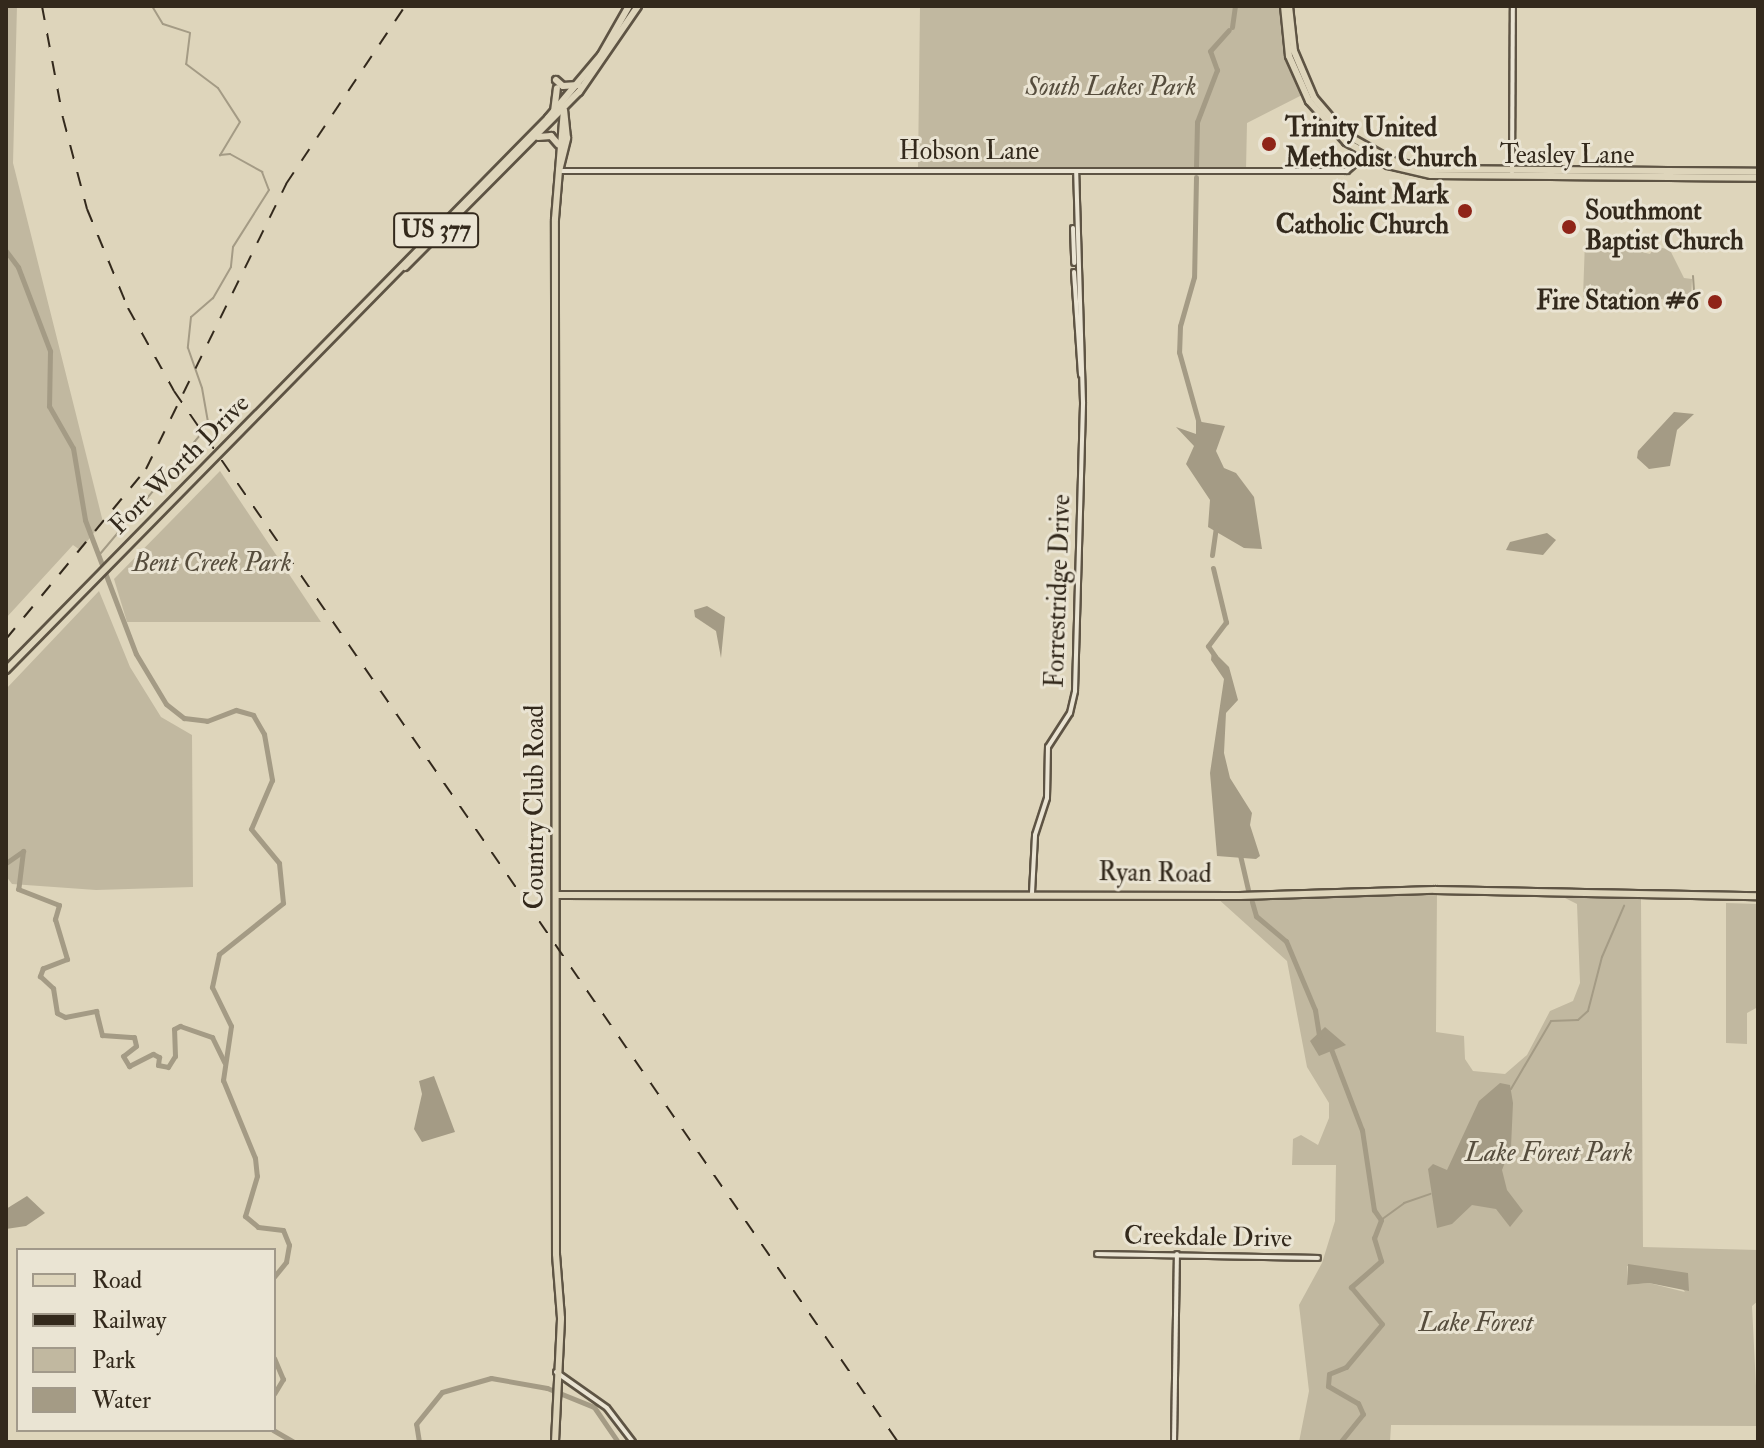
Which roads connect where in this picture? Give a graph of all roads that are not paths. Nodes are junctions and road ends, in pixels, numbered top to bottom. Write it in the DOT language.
graph roads {
  1 [pos="629,6"];
  2 [pos="638,6"];
  3 [pos="1287,6"];
  4 [pos="1513,6"];
  5 [pos="578,85"];
  6 [pos="562,107"];
  7 [pos="554,112"];
  8 [pos="535,138"];
  9 [pos="559,148"];
  10 [pos="1368,153"];
  11 [pos="559,171"];
  12 [pos="1075,171"];
  13 [pos="1512,173"];
  14 [pos="1758,175"];
  15 [pos="382,288"];
  16 [pos="6,670"];
  17 [pos="1032,893"];
  18 [pos="556,895"];
  19 [pos="1756,896"];
  20 [pos="1097,1254"];
  21 [pos="1177,1254"];
  22 [pos="1318,1258"];
  23 [pos="556,1375"];
  24 [pos="555,1442"];
  25 [pos="633,1442"];
  26 [pos="1174,1442"];
  1 -- 5 [label="main road, Fort Worth Drive / US 377"];
  2 -- 6 [label="main road, Fort Worth Drive / US 377"];
  3 -- 10 [label="main road, Teasley Lane"];
  4 -- 13 [label="street"];
  5 -- 6 [label="main road, Fort Worth Drive / US 377"];
  5 -- 7 [label="main road"];
  6 -- 7 [label="main road, Fort Worth Drive / US 377"];
  6 -- 8 [label="main road, Fort Worth Drive / US 377"];
  6 -- 9 [label="main road, Country Club Road"];
  6 -- 11 [label="main road, Country Club Road"];
  7 -- 15 [label="main road, Fort Worth Drive / US 377"];
  8 -- 9 [label="main road"];
  8 -- 15 [label="main road, Fort Worth Drive / US 377"];
  9 -- 11 [label="main road, Country Club Road"];
  10 -- 12 [label="street, Hobson Lane"];
  10 -- 13 [label="main road, Teasley Lane"];
  11 -- 12 [label="street, Hobson Lane"];
  11 -- 18 [label="main road, Country Club Road"];
  12 -- 17 [label="street, Forrestridge Drive"];
  13 -- 14 [label="main road, Teasley Lane"];
  15 -- 16 [label="main road, Fort Worth Drive / US 377"];
  17 -- 18 [label="main road, Ryan Road"];
  17 -- 19 [label="main road, Ryan Road"];
  18 -- 23 [label="main road, Country Club Road"];
  20 -- 21 [label="street, Creekdale Drive"];
  21 -- 22 [label="street, Creekdale Drive"];
  21 -- 26 [label="street"];
  23 -- 24 [label="main road, Country Club Road"];
  23 -- 25 [label="street"];
}
